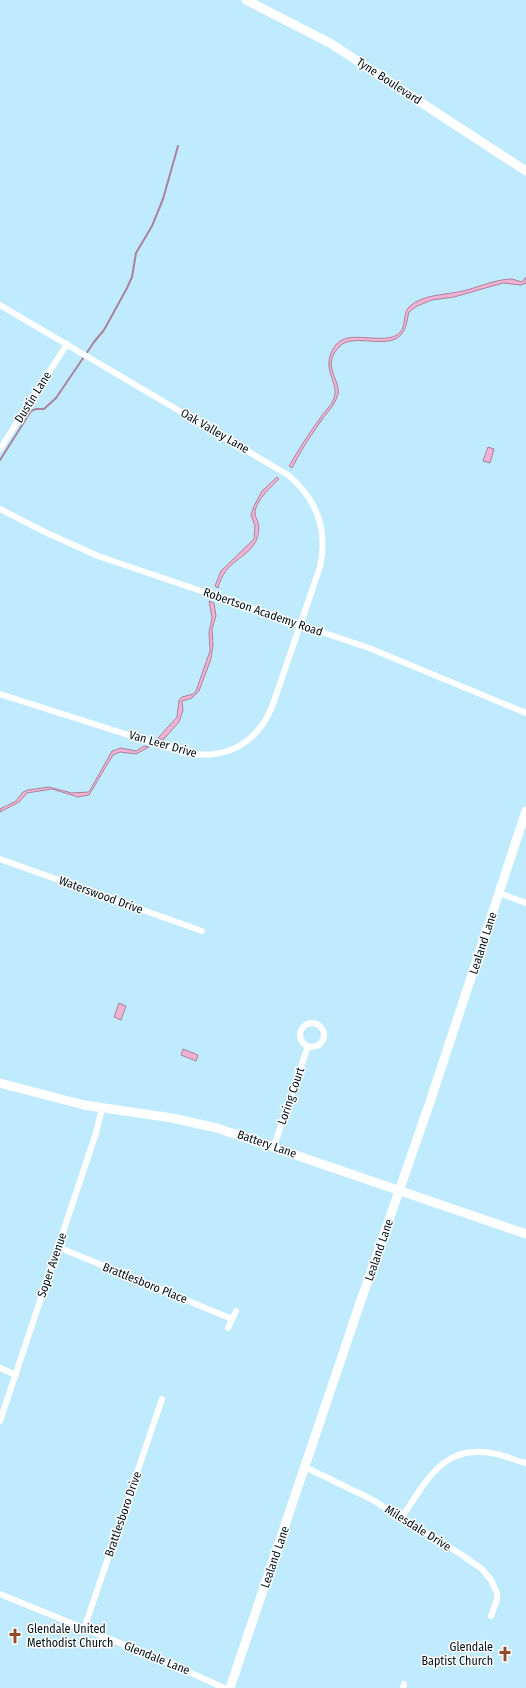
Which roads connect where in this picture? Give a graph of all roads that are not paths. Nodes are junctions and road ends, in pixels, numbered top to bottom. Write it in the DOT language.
graph roads {
  1 [pos="246,0"];
  2 [pos="526,171"];
  3 [pos="0,305"];
  4 [pos="67,344"];
  5 [pos="0,449"];
  6 [pos="0,509"];
  7 [pos="300,625"];
  8 [pos="0,694"];
  9 [pos="526,713"];
  10 [pos="526,811"];
  11 [pos="0,859"];
  12 [pos="499,893"];
  13 [pos="526,903"];
  14 [pos="202,931"];
  15 [pos="308,1046"];
  16 [pos="0,1082"];
  17 [pos="102,1108"];
  18 [pos="274,1146"];
  19 [pos="400,1190"];
  20 [pos="526,1234"];
  21 [pos="58,1247"];
  22 [pos="236,1311"];
  23 [pos="232,1319"];
  24 [pos="228,1328"];
  25 [pos="0,1368"];
  26 [pos="16,1375"];
  27 [pos="162,1399"];
  28 [pos="0,1420"];
  29 [pos="526,1463"];
  30 [pos="305,1467"];
  31 [pos="402,1517"];
  32 [pos="0,1594"];
  33 [pos="491,1616"];
  34 [pos="84,1629"];
  35 [pos="224,1688"];
  36 [pos="230,1688"];
  1 -- 2 [label="street, Tyne Boulevard"];
  3 -- 4 [label="street, Oak Valley Lane"];
  4 -- 5 [label="street, Dustin Lane"];
  4 -- 7 [label="street, Oak Valley Lane"];
  6 -- 7 [label="street, Robertson Academy Road"];
  7 -- 8 [label="street, Van Leer Drive"];
  7 -- 9 [label="street, Robertson Academy Road"];
  10 -- 12 [label="street, Lealand Lane"];
  11 -- 14 [label="street, Waterswood Drive"];
  12 -- 13 [label="street"];
  12 -- 19 [label="street, Lealand Lane"];
  15 -- 15 [label="street"];
  15 -- 18 [label="street, Loring Court"];
  16 -- 17 [label="street, Battery Lane"];
  17 -- 18 [label="street, Battery Lane"];
  17 -- 21 [label="street, Soper Avenue"];
  18 -- 19 [label="street, Battery Lane"];
  19 -- 20 [label="street, Battery Lane"];
  19 -- 30 [label="street, Lealand Lane"];
  21 -- 23 [label="street, Brattlesboro Place"];
  21 -- 26 [label="street, Soper Avenue"];
  22 -- 23 [label="street"];
  23 -- 24 [label="street"];
  25 -- 26 [label="street"];
  26 -- 28 [label="street, Soper Avenue"];
  27 -- 34 [label="street, Brattlesboro Drive"];
  29 -- 31 [label="street"];
  30 -- 31 [label="street, Milesdale Drive"];
  30 -- 36 [label="street, Lealand Lane"];
  31 -- 33 [label="street, Milesdale Drive"];
  32 -- 34 [label="street, Glendale Lane"];
  34 -- 35 [label="street, Glendale Lane"];
}
